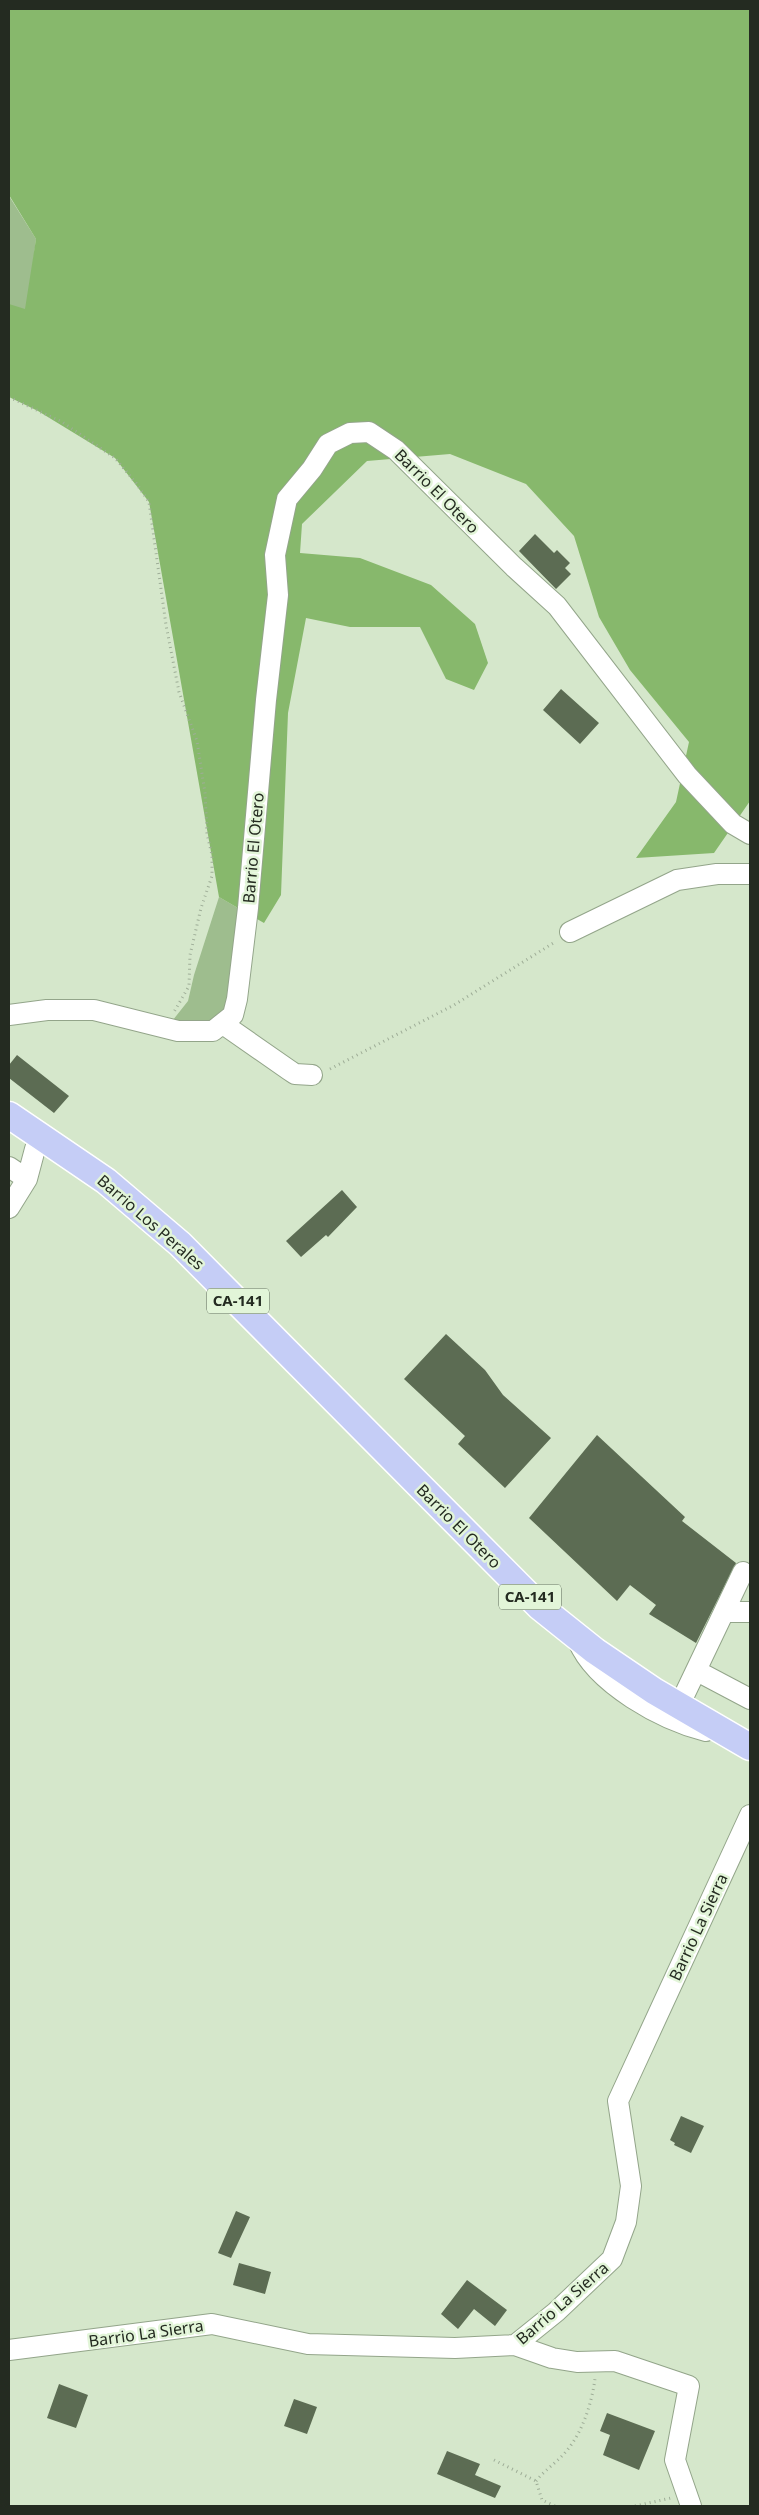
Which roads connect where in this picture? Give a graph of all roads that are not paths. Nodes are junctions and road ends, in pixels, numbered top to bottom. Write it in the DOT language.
graph roads {
  1 [pos="750,834"];
  2 [pos="750,874"];
  3 [pos="570,932"];
  4 [pos="9,1015"];
  5 [pos="223,1024"];
  6 [pos="312,1075"];
  7 [pos="9,1115"];
  8 [pos="43,1138"];
  9 [pos="9,1167"];
  10 [pos="27,1179"];
  11 [pos="9,1208"];
  12 [pos="343,1408"];
  13 [pos="743,1572"];
  14 [pos="724,1612"];
  15 [pos="750,1612"];
  16 [pos="576,1637"];
  17 [pos="697,1671"];
  18 [pos="750,1698"];
  19 [pos="679,1706"];
  20 [pos="724,1732"];
  21 [pos="750,1747"];
  22 [pos="750,1815"];
  23 [pos="515,2345"];
  24 [pos="9,2350"];
  25 [pos="688,2500"];
  1 -- 5 [label="street, Barrio El Otero"];
  2 -- 3 [label="street"];
  4 -- 5 [label="street"];
  5 -- 6 [label="street"];
  7 -- 8 [label="main road, Barrio Los Perales / CA-141"];
  8 -- 10 [label="street"];
  8 -- 12 [label="main road, Barrio Los Perales / CA-141"];
  9 -- 10 [label="street"];
  10 -- 11 [label="street"];
  12 -- 16 [label="main road, Barrio El Otero / CA-141"];
  13 -- 14 [label="street"];
  14 -- 15 [label="street"];
  14 -- 17 [label="street"];
  16 -- 19 [label="main road, Barrio El Otero / CA-141"];
  16 -- 20 [label="street"];
  17 -- 18 [label="street"];
  17 -- 19 [label="street"];
  19 -- 20 [label="main road, Barrio El Otero / CA-141"];
  20 -- 21 [label="main road, Barrio El Otero / CA-141"];
  22 -- 23 [label="street, Barrio La Sierra"];
  23 -- 24 [label="street, Barrio La Sierra"];
  23 -- 25 [label="street"];
}
